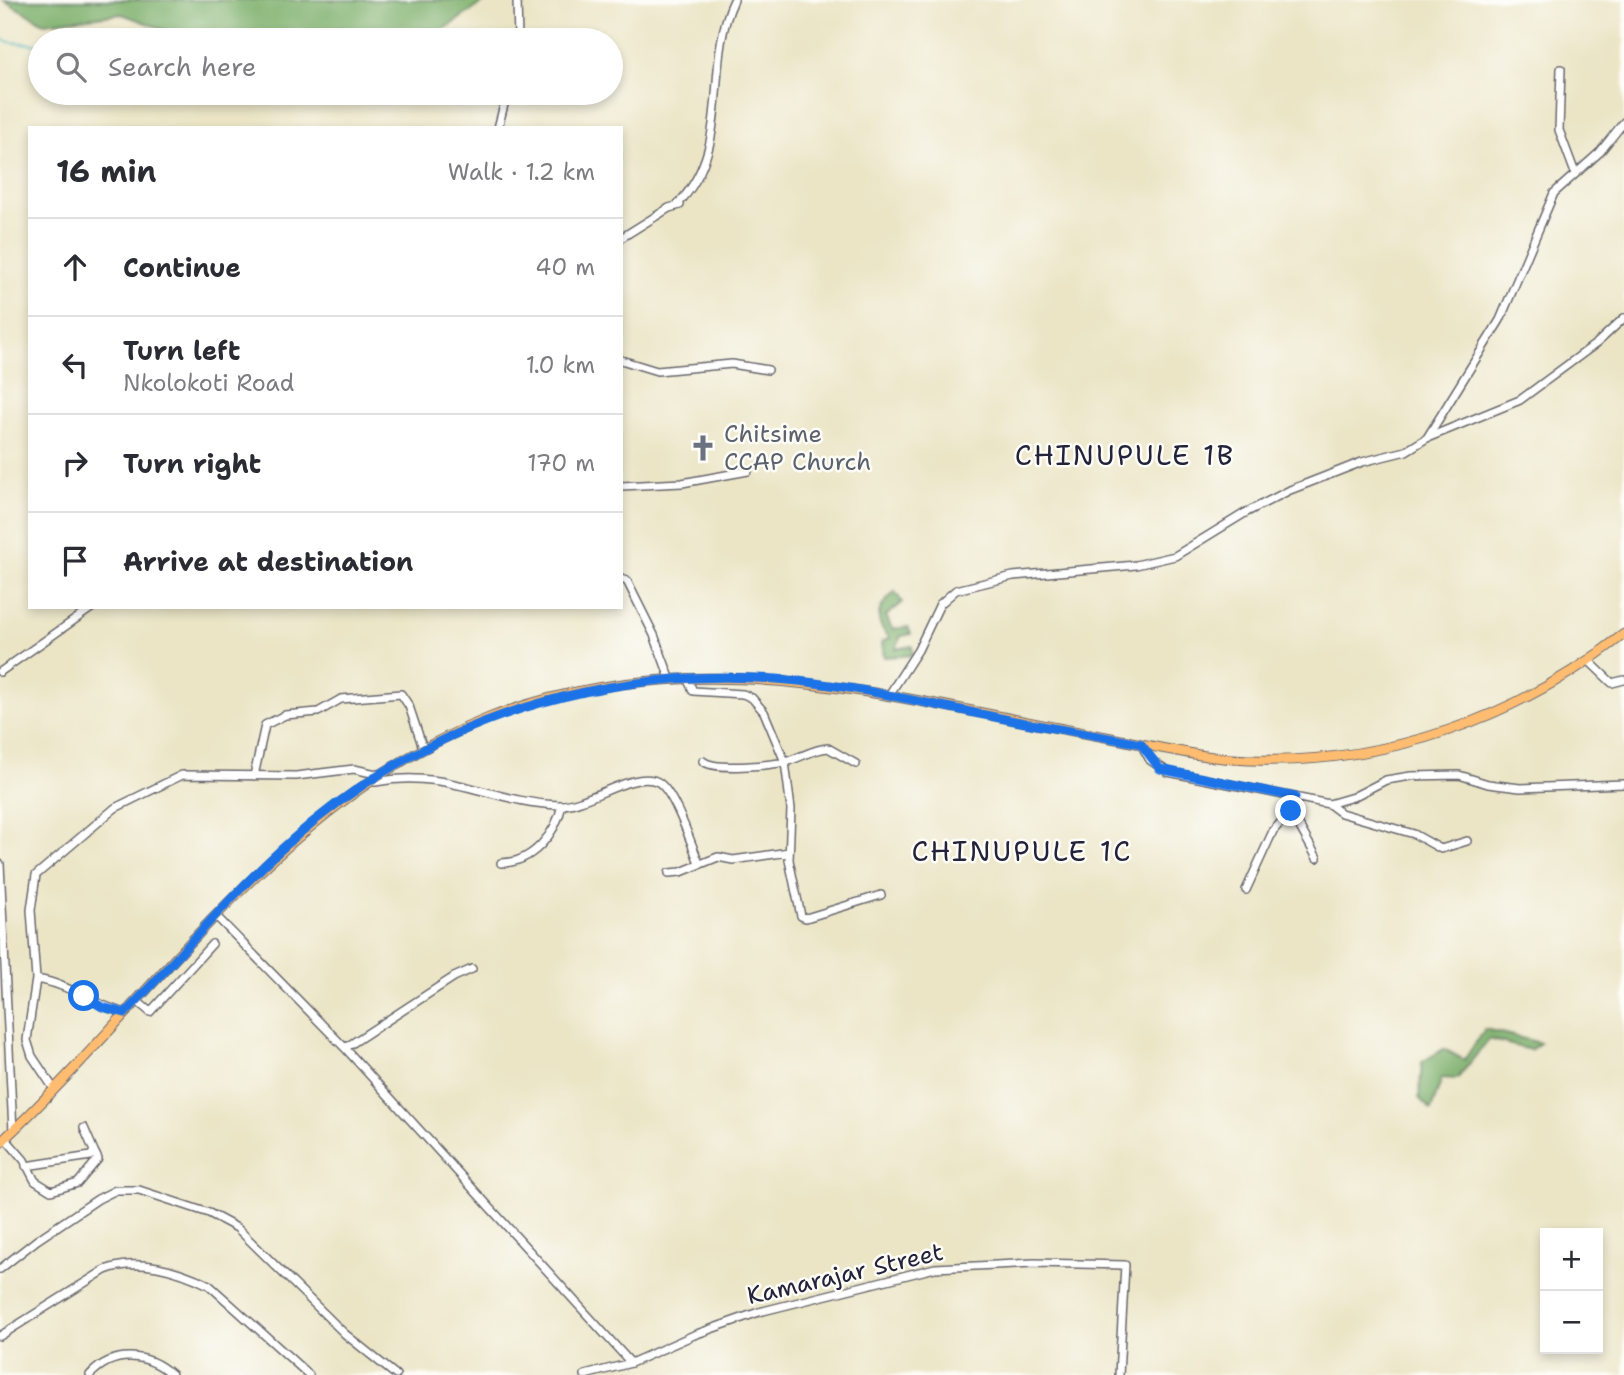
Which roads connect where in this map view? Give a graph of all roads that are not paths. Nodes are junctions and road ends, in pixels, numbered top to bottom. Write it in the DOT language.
graph roads {
  1 [pos="517,0"];
  2 [pos="734,0"];
  3 [pos="518,28"];
  4 [pos="1561,69"];
  5 [pos="504,105"];
  6 [pos="1624,122"];
  7 [pos="499,126"];
  8 [pos="1575,173"];
  9 [pos="623,237"];
  10 [pos="1624,318"];
  11 [pos="623,361"];
  12 [pos="768,370"];
  13 [pos="1427,439"];
  14 [pos="748,471"];
  15 [pos="623,486"];
  16 [pos="623,580"];
  17 [pos="90,609"];
  18 [pos="1624,634"];
  19 [pos="1589,661"];
  20 [pos="0,672"];
  21 [pos="687,677"];
  22 [pos="670,678"];
  23 [pos="1624,680"];
  24 [pos="889,695"];
  25 [pos="1141,744"];
  26 [pos="423,748"];
  27 [pos="703,761"];
  28 [pos="785,761"];
  29 [pos="856,764"];
  30 [pos="376,774"];
  31 [pos="254,776"];
  32 [pos="364,783"];
  33 [pos="1624,784"];
  34 [pos="1295,797"];
  35 [pos="1329,804"];
  36 [pos="562,805"];
  37 [pos="1291,811"];
  38 [pos="1467,841"];
  39 [pos="789,852"];
  40 [pos="1317,858"];
  41 [pos="501,863"];
  42 [pos="699,863"];
  43 [pos="0,864"];
  44 [pos="669,873"];
  45 [pos="1246,890"];
  46 [pos="881,895"];
  47 [pos="216,916"];
  48 [pos="212,944"];
  49 [pos="472,969"];
  50 [pos="36,979"];
  51 [pos="137,1001"];
  52 [pos="125,1013"];
  53 [pos="345,1048"];
  54 [pos="54,1089"];
  55 [pos="84,1128"];
  56 [pos="6,1137"];
  57 [pos="94,1151"];
  58 [pos="26,1166"];
  59 [pos="0,1269"];
  60 [pos="0,1336"];
  61 [pos="631,1363"];
  62 [pos="90,1375"];
  63 [pos="172,1375"];
  64 [pos="309,1375"];
  65 [pos="396,1375"];
  66 [pos="585,1375"];
  67 [pos="1119,1375"];
  1 -- 3 [label="street"];
  2 -- 9 [label="street"];
  4 -- 8 [label="street"];
  5 -- 7 [label="street"];
  6 -- 8 [label="street"];
  8 -- 13 [label="street"];
  10 -- 13 [label="street"];
  11 -- 12 [label="street"];
  13 -- 24 [label="street"];
  14 -- 15 [label="street"];
  16 -- 22 [label="street"];
  17 -- 20 [label="street"];
  18 -- 19 [label="main road"];
  19 -- 23 [label="street"];
  19 -- 25 [label="main road"];
  21 -- 22 [label="main road"];
  21 -- 24 [label="main road"];
  21 -- 28 [label="street"];
  22 -- 26 [label="main road"];
  24 -- 25 [label="main road"];
  25 -- 34 [label="street"];
  26 -- 30 [label="main road"];
  26 -- 31 [label="street"];
  27 -- 28 [label="street"];
  28 -- 29 [label="street"];
  28 -- 39 [label="street"];
  30 -- 31 [label="street"];
  30 -- 32 [label="main road"];
  31 -- 50 [label="street"];
  32 -- 36 [label="street"];
  32 -- 47 [label="main road"];
  33 -- 35 [label="street"];
  34 -- 35 [label="street"];
  34 -- 37 [label="street"];
  35 -- 38 [label="street"];
  36 -- 41 [label="street"];
  36 -- 42 [label="street"];
  37 -- 40 [label="street"];
  37 -- 45 [label="street"];
  39 -- 42 [label="street"];
  39 -- 46 [label="street"];
  42 -- 44 [label="street"];
  43 -- 56 [label="street"];
  47 -- 51 [label="main road"];
  47 -- 53 [label="street"];
  48 -- 51 [label="street"];
  49 -- 53 [label="street"];
  50 -- 52 [label="street"];
  50 -- 54 [label="street"];
  51 -- 52 [label="main road"];
  52 -- 54 [label="main road"];
  53 -- 61 [label="street"];
  54 -- 56 [label="main road"];
  55 -- 57 [label="street"];
  56 -- 58 [label="street"];
  57 -- 58 [label="street"];
  57 -- 58 [label="street"];
  59 -- 65 [label="street"];
  60 -- 64 [label="street"];
  61 -- 66 [label="street, Kamarajar Street"];
  61 -- 67 [label="street, Kamarajar Street"];
  62 -- 63 [label="street"];
}
